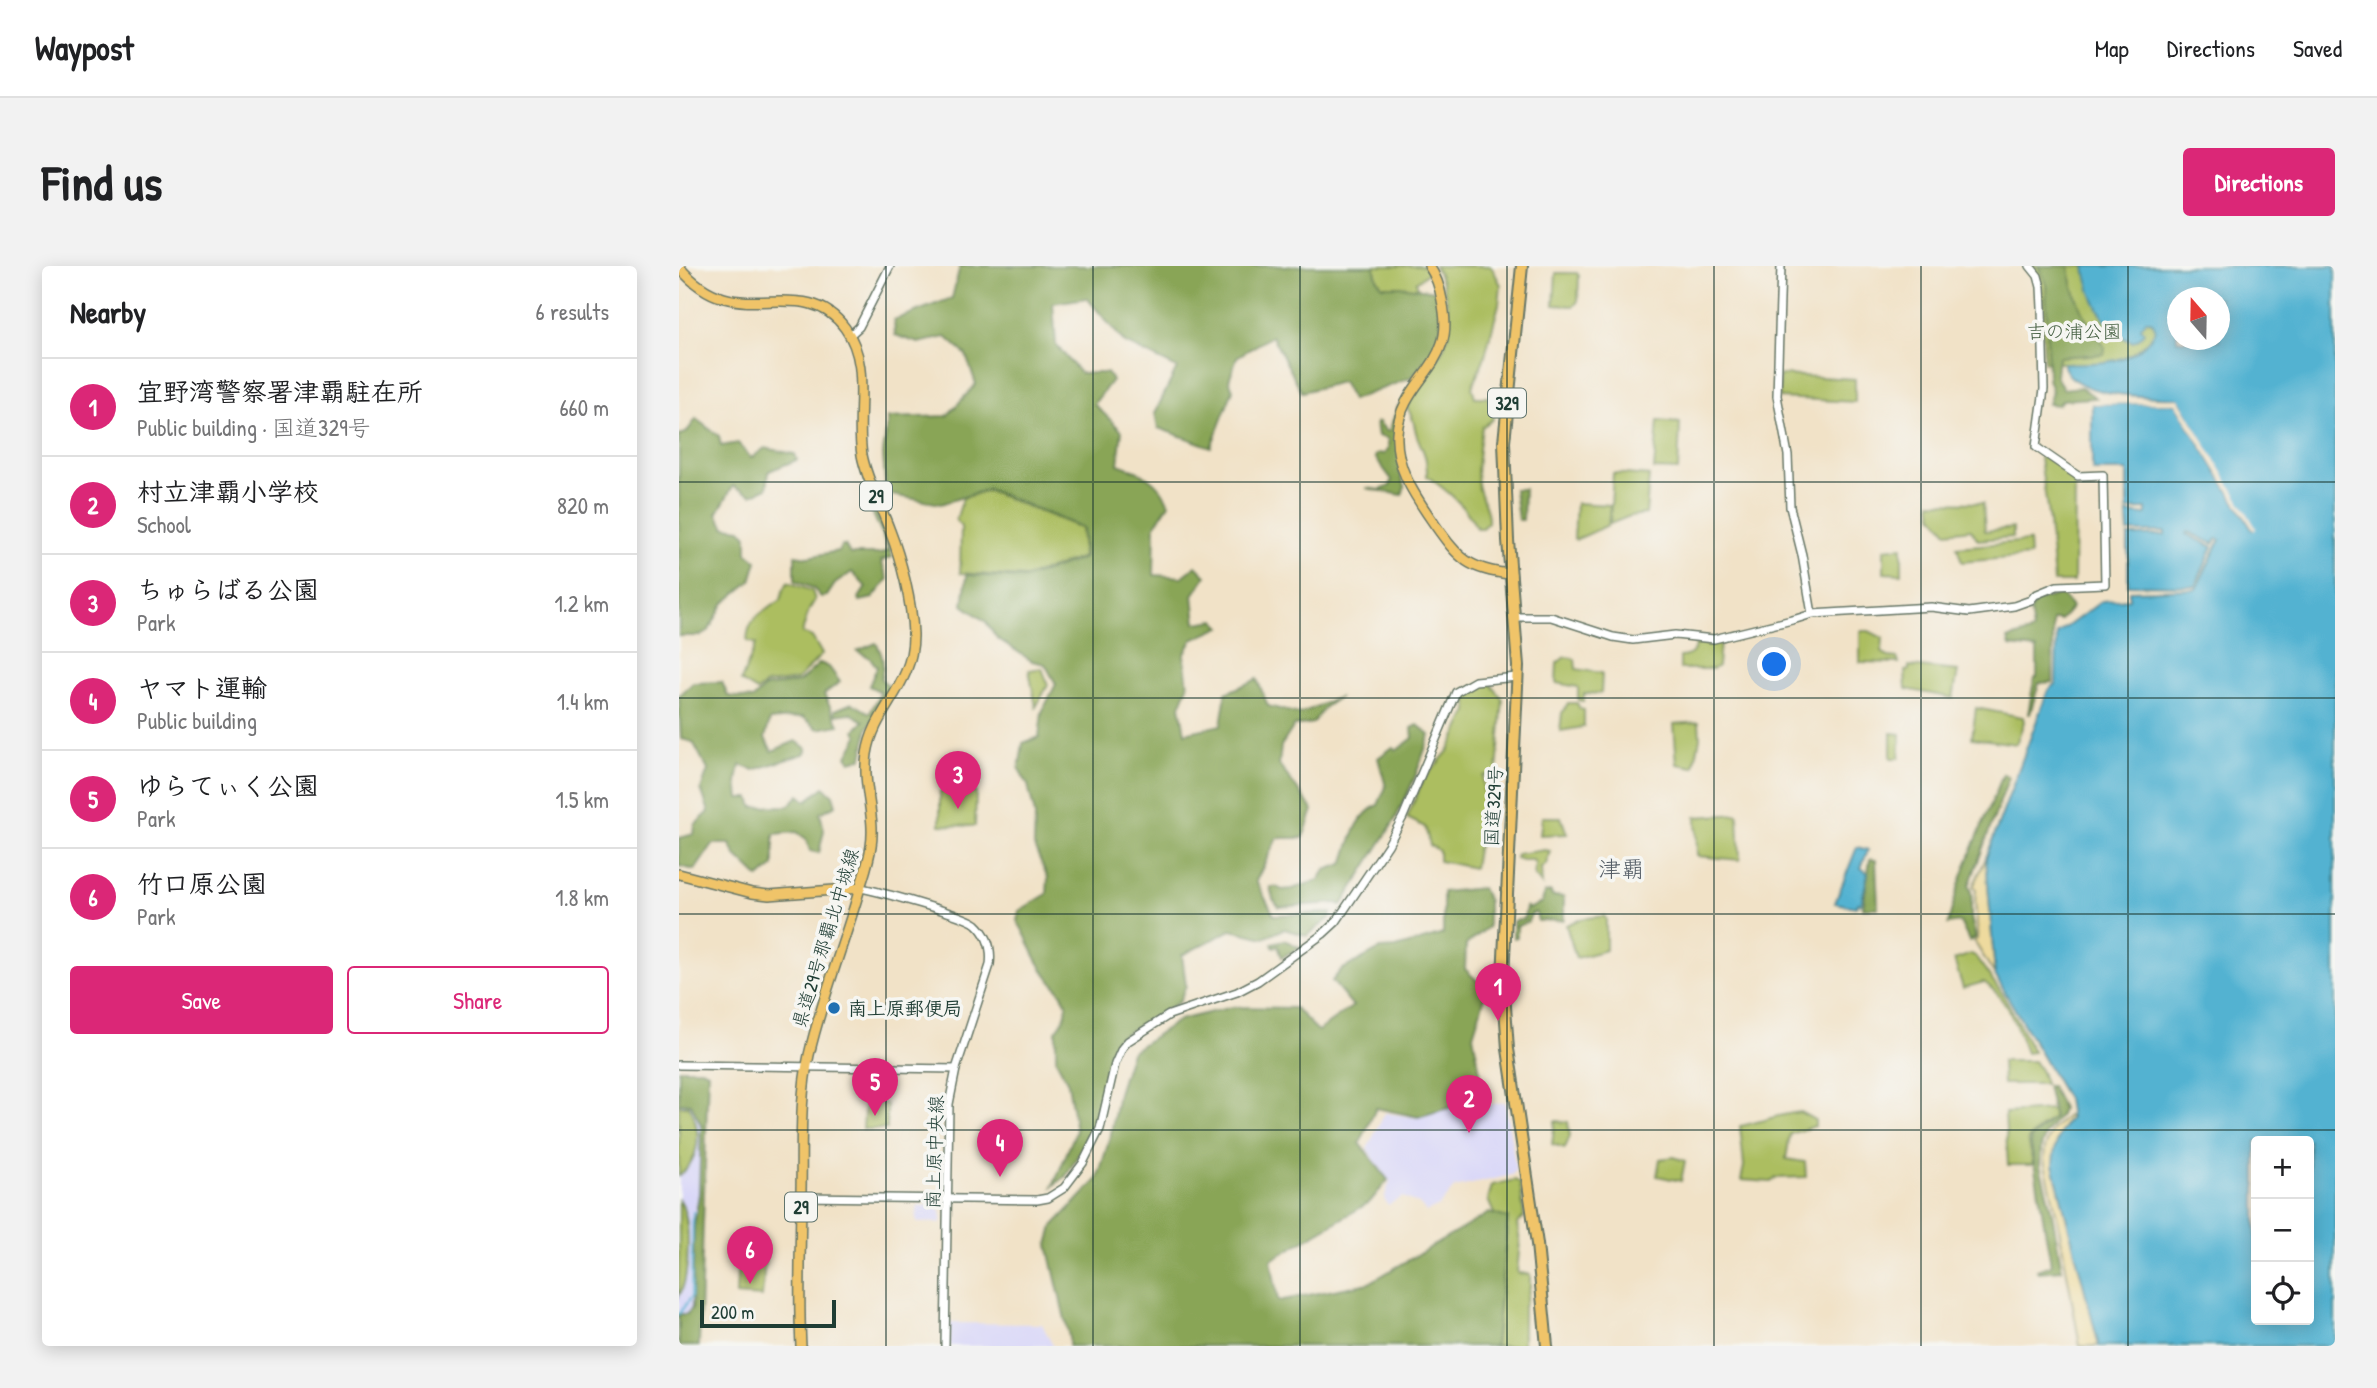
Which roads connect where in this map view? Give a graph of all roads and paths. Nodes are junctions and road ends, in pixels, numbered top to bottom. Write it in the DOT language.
graph roads {
  1 [pos="890,266"];
  2 [pos="1429,266"];
  3 [pos="1521,266"];
  4 [pos="1781,266"];
  5 [pos="2030,266"];
  6 [pos="679,267"];
  7 [pos="850,335"];
  8 [pos="1511,574"];
  9 [pos="1812,614"];
  10 [pos="1515,617"];
  11 [pos="1517,677"];
  12 [pos="679,874"];
  13 [pos="860,888"];
  14 [pos="679,1065"];
  15 [pos="806,1068"];
  16 [pos="956,1069"];
  17 [pos="801,1197"];
  18 [pos="948,1199"];
  19 [pos="801,1346"];
  20 [pos="945,1346"];
  21 [pos="1548,1346"];
  1 -- 7 [label="street"];
  2 -- 8 [label="main road"];
  3 -- 8 [label="highway, 国道329号 / 329"];
  4 -- 9 [label="street"];
  5 -- 9 [label="street"];
  6 -- 7 [label="main road, 県道29号那覇北中城線 / 29"];
  7 -- 13 [label="main road, 県道29号那覇北中城線 / 29"];
  8 -- 10 [label="highway, 国道329号 / 329"];
  9 -- 10 [label="street"];
  10 -- 11 [label="highway, 国道329号 / 329"];
  11 -- 18 [label="street"];
  11 -- 21 [label="highway, 国道329号 / 329"];
  12 -- 13 [label="main road"];
  13 -- 15 [label="main road, 県道29号那覇北中城線 / 29"];
  13 -- 16 [label="street, 南上原中央線"];
  14 -- 15 [label="street"];
  15 -- 16 [label="street"];
  15 -- 17 [label="main road, 県道29号那覇北中城線 / 29"];
  16 -- 18 [label="street, 南上原中央線"];
  17 -- 18 [label="street"];
  17 -- 19 [label="main road, 県道29号那覇北中城線 / 29"];
  18 -- 20 [label="street, 南上原中央線"];
}
